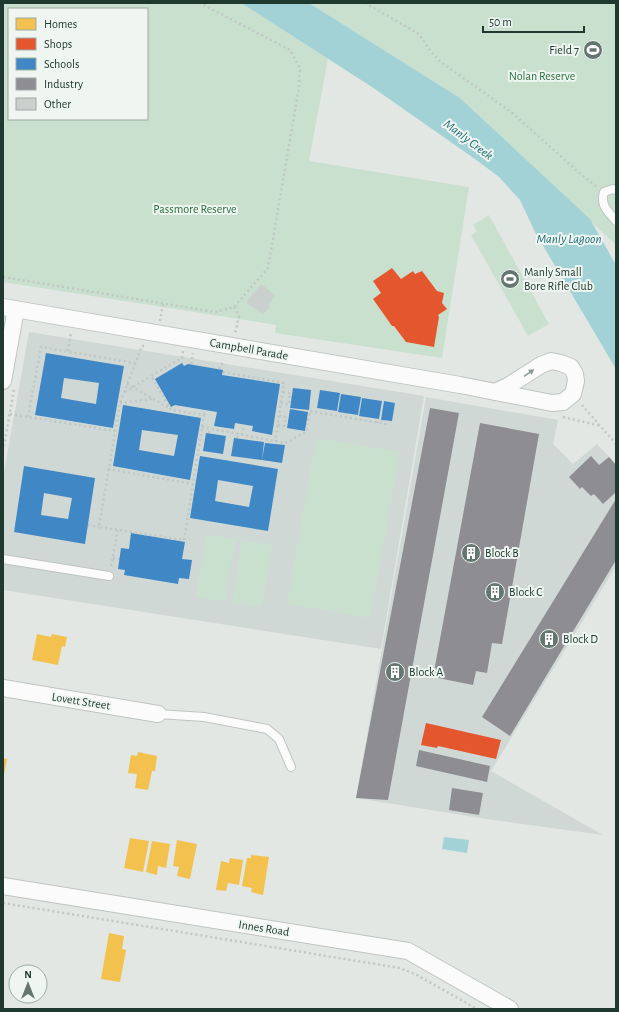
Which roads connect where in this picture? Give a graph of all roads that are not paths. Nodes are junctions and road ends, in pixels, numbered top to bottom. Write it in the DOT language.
graph roads {
  1 [pos="616,190"];
  2 [pos="616,221"];
  3 [pos="10,308"];
  4 [pos="9,383"];
  5 [pos="496,392"];
  6 [pos="3,559"];
  7 [pos="109,576"];
  8 [pos="3,688"];
  9 [pos="158,714"];
  10 [pos="291,767"];
  11 [pos="3,886"];
  12 [pos="510,1009"];
  1 -- 2 [label="lane"];
  3 -- 4 [label="street"];
  3 -- 5 [label="street, Campbell Parade"];
  5 -- 5 [label="street, Campbell Parade, one-way"];
  6 -- 7 [label="lane"];
  8 -- 9 [label="street, Lovett Street"];
  9 -- 10 [label="lane"];
  11 -- 12 [label="street, Innes Road"];
}
